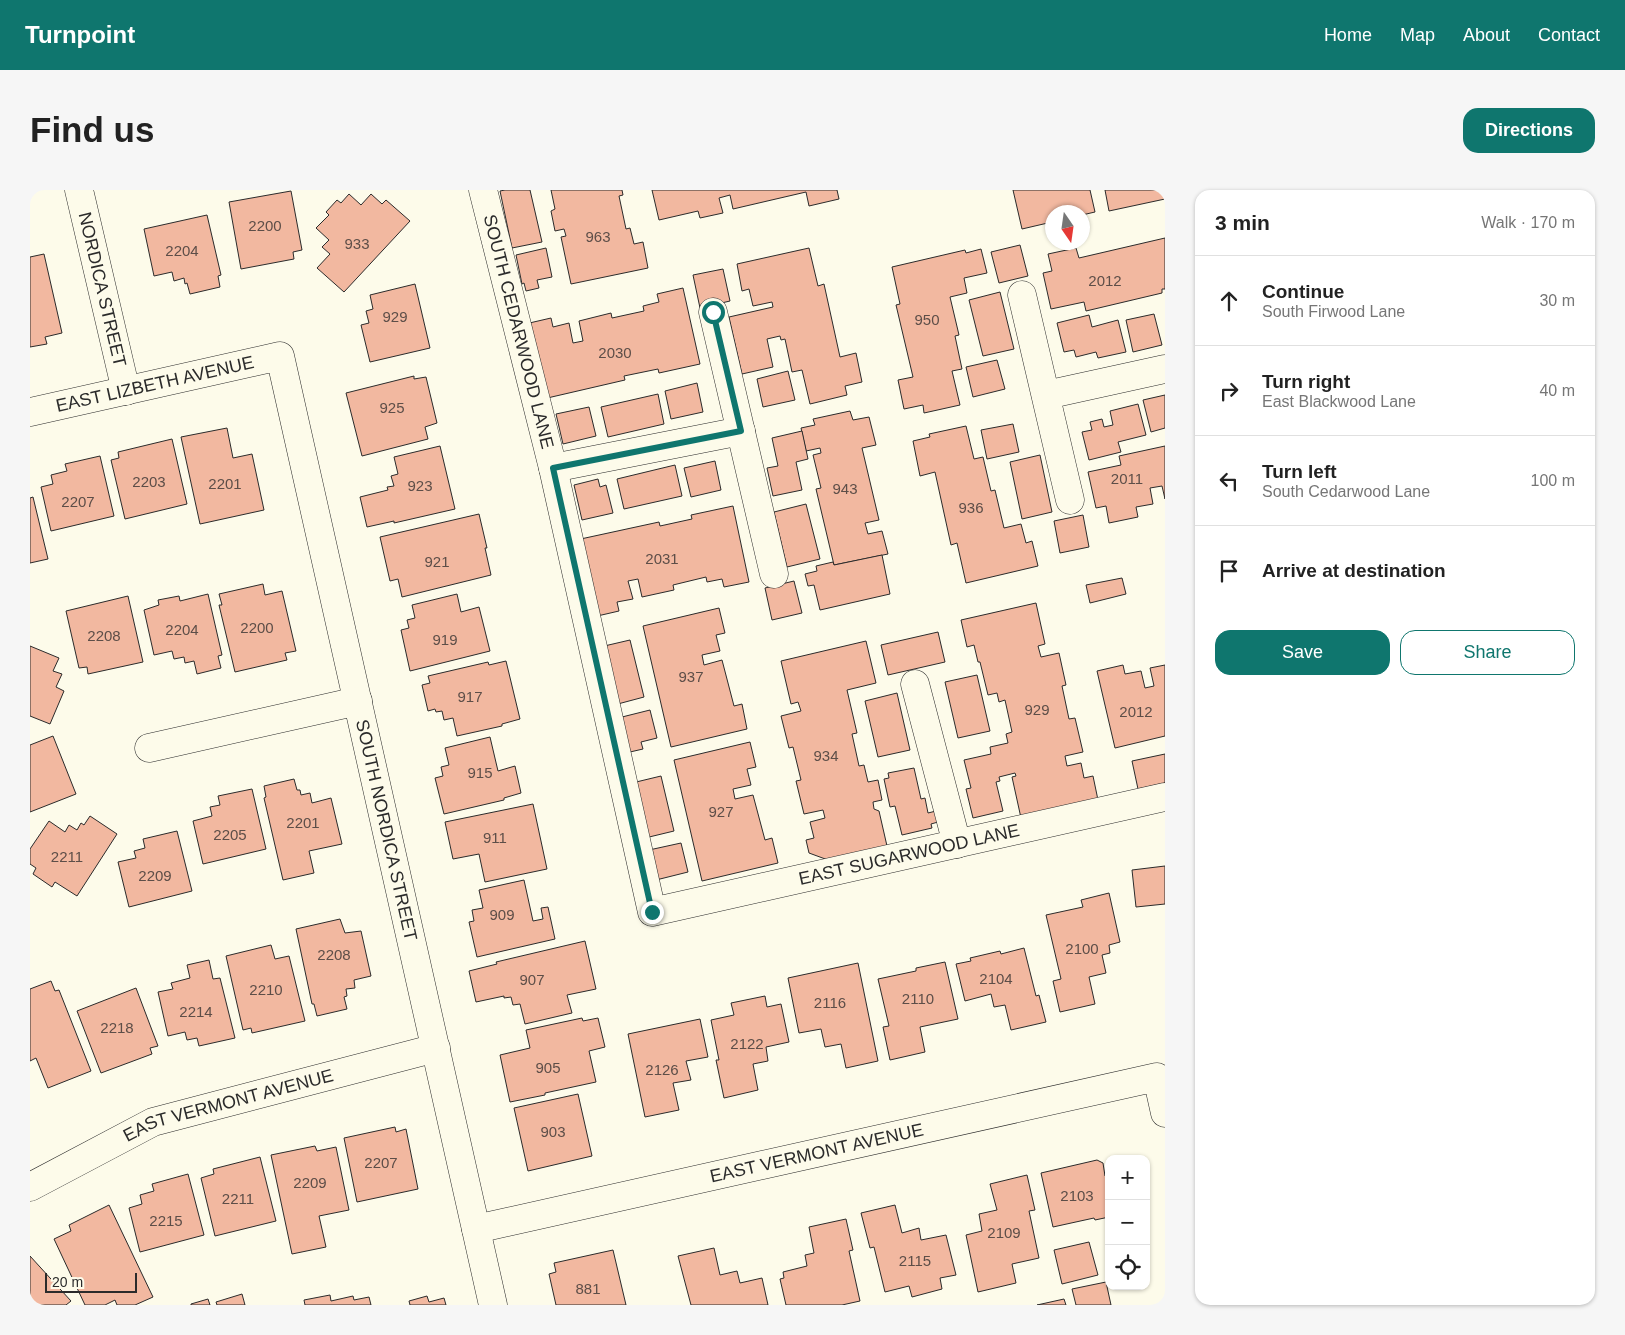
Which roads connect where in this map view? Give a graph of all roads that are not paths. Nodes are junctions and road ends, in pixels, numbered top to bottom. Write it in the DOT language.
graph roads {
  1 [pos="79,190"];
  2 [pos="484,190"];
  3 [pos="1022,295"];
  4 [pos="713,312"];
  5 [pos="280,356"];
  6 [pos="1165,369"];
  7 [pos="126,391"];
  8 [pos="1046,395"];
  9 [pos="30,412"];
  10 [pos="741,431"];
  11 [pos="553,468"];
  12 [pos="1070,500"];
  13 [pos="774,574"];
  14 [pos="915,684"];
  15 [pos="358,701"];
  16 [pos="149,748"];
  17 [pos="1165,797"];
  18 [pos="957,844"];
  19 [pos="652,912"];
  20 [pos="436,1048"];
  21 [pos="1165,1114"];
  22 [pos="30,1187"];
  23 [pos="476,1229"];
  24 [pos="494,1305"];
  1 -- 7 [label="street, NORDICA STREET"];
  2 -- 11 [label="street, SOUTH CEDARWOOD LANE"];
  3 -- 8 [label="street"];
  4 -- 10 [label="street"];
  5 -- 7 [label="street, EAST LIZBETH AVENUE"];
  5 -- 15 [label="street, SOUTH NORDICA STREET"];
  6 -- 8 [label="street"];
  7 -- 9 [label="street, EAST LIZBETH AVENUE"];
  8 -- 12 [label="street"];
  10 -- 11 [label="street"];
  10 -- 13 [label="street"];
  11 -- 19 [label="street, SOUTH CEDARWOOD LANE"];
  14 -- 18 [label="street"];
  15 -- 16 [label="street"];
  15 -- 20 [label="street, SOUTH NORDICA STREET"];
  17 -- 18 [label="street, EAST SUGARWOOD LANE"];
  18 -- 19 [label="street, EAST SUGARWOOD LANE"];
  20 -- 22 [label="street, EAST VERMONT AVENUE"];
  20 -- 23 [label="street, SOUTH NORDICA STREET"];
  21 -- 23 [label="street, EAST VERMONT AVENUE"];
  23 -- 24 [label="street, SOUTH NORDICA STREET"];
}
